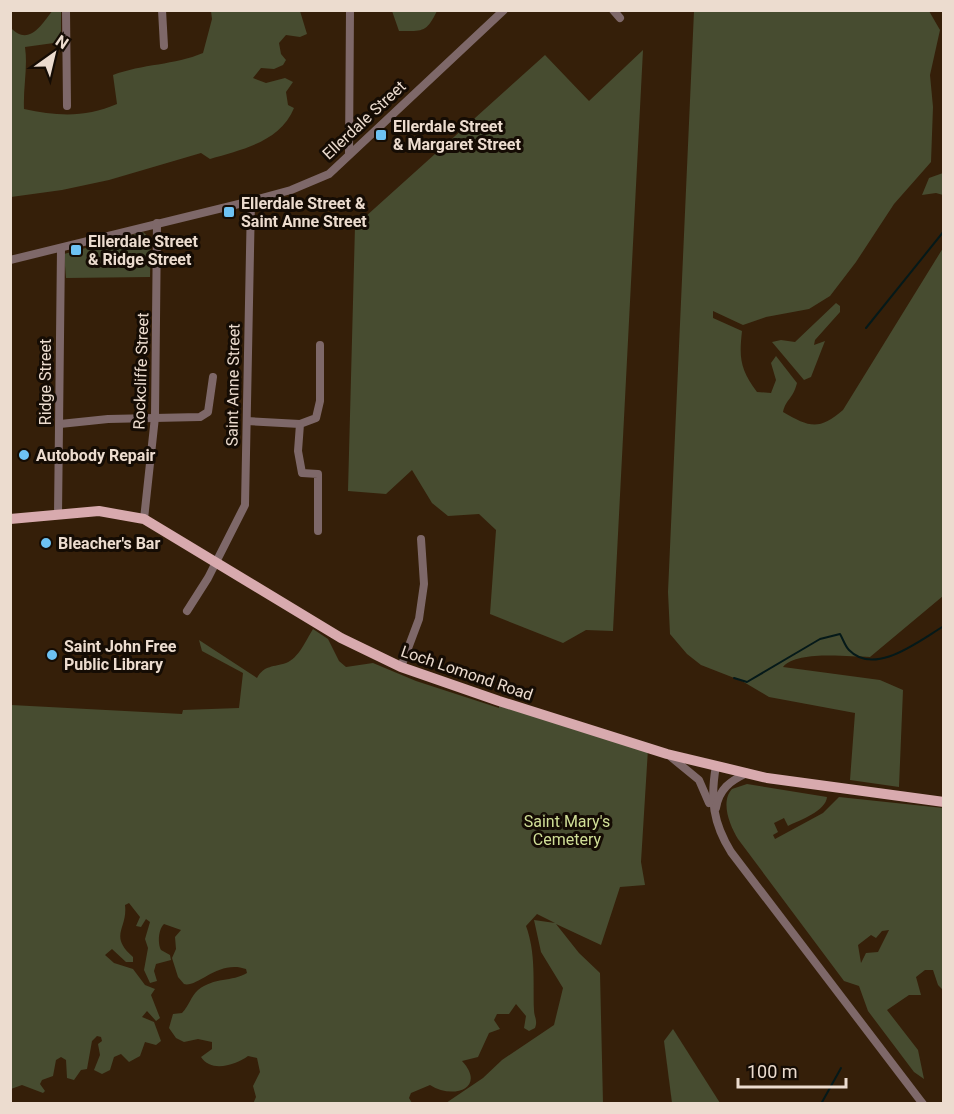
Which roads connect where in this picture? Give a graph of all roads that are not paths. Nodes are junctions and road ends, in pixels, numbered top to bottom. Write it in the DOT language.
graph roads {
  1 [pos="66,10"];
  2 [pos="162,10"];
  3 [pos="350,10"];
  4 [pos="504,10"];
  5 [pos="613,10"];
  6 [pos="620,18"];
  7 [pos="164,45"];
  8 [pos="67,106"];
  9 [pos="349,154"];
  10 [pos="251,201"];
  11 [pos="157,223"];
  12 [pos="61,249"];
  13 [pos="10,260"];
  14 [pos="320,345"];
  15 [pos="213,376"];
  16 [pos="155,417"];
  17 [pos="247,421"];
  18 [pos="60,424"];
  19 [pos="300,424"];
  20 [pos="58,515"];
  21 [pos="10,519"];
  22 [pos="144,519"];
  23 [pos="318,531"];
  24 [pos="421,539"];
  25 [pos="216,562"];
  26 [pos="187,611"];
  27 [pos="401,666"];
  28 [pos="667,754"];
  29 [pos="716,766"];
  30 [pos="748,773"];
  31 [pos="944,802"];
  32 [pos="714,818"];
  33 [pos="923,1104"];
  1 -- 8 [label="street"];
  2 -- 7 [label="street"];
  3 -- 9 [label="street"];
  4 -- 9 [label="street, Ellerdale Street"];
  5 -- 6 [label="street"];
  9 -- 10 [label="street, Ellerdale Street"];
  10 -- 11 [label="street, Ellerdale Street"];
  10 -- 17 [label="street, Saint Anne Street"];
  11 -- 12 [label="street, Ellerdale Street"];
  11 -- 16 [label="street, Rockcliffe Street"];
  12 -- 13 [label="street, Ellerdale Street"];
  12 -- 18 [label="street, Ridge Street"];
  14 -- 19 [label="street"];
  15 -- 16 [label="street"];
  16 -- 18 [label="street"];
  16 -- 22 [label="street, Rockcliffe Street"];
  17 -- 19 [label="street"];
  17 -- 25 [label="street, Saint Anne Street"];
  18 -- 20 [label="street, Ridge Street"];
  19 -- 23 [label="street"];
  20 -- 21 [label="main road, Loch Lomond Road"];
  20 -- 22 [label="main road, Loch Lomond Road"];
  22 -- 25 [label="main road, Loch Lomond Road"];
  24 -- 27 [label="street"];
  25 -- 26 [label="street, Saint Anne Street"];
  25 -- 27 [label="main road, Loch Lomond Road"];
  27 -- 28 [label="main road, Loch Lomond Road"];
  28 -- 29 [label="main road, Loch Lomond Road"];
  28 -- 32 [label="street"];
  29 -- 30 [label="main road, Loch Lomond Road"];
  29 -- 32 [label="street"];
  30 -- 31 [label="main road, Loch Lomond Road"];
  30 -- 32 [label="street"];
  32 -- 33 [label="street"];
}
